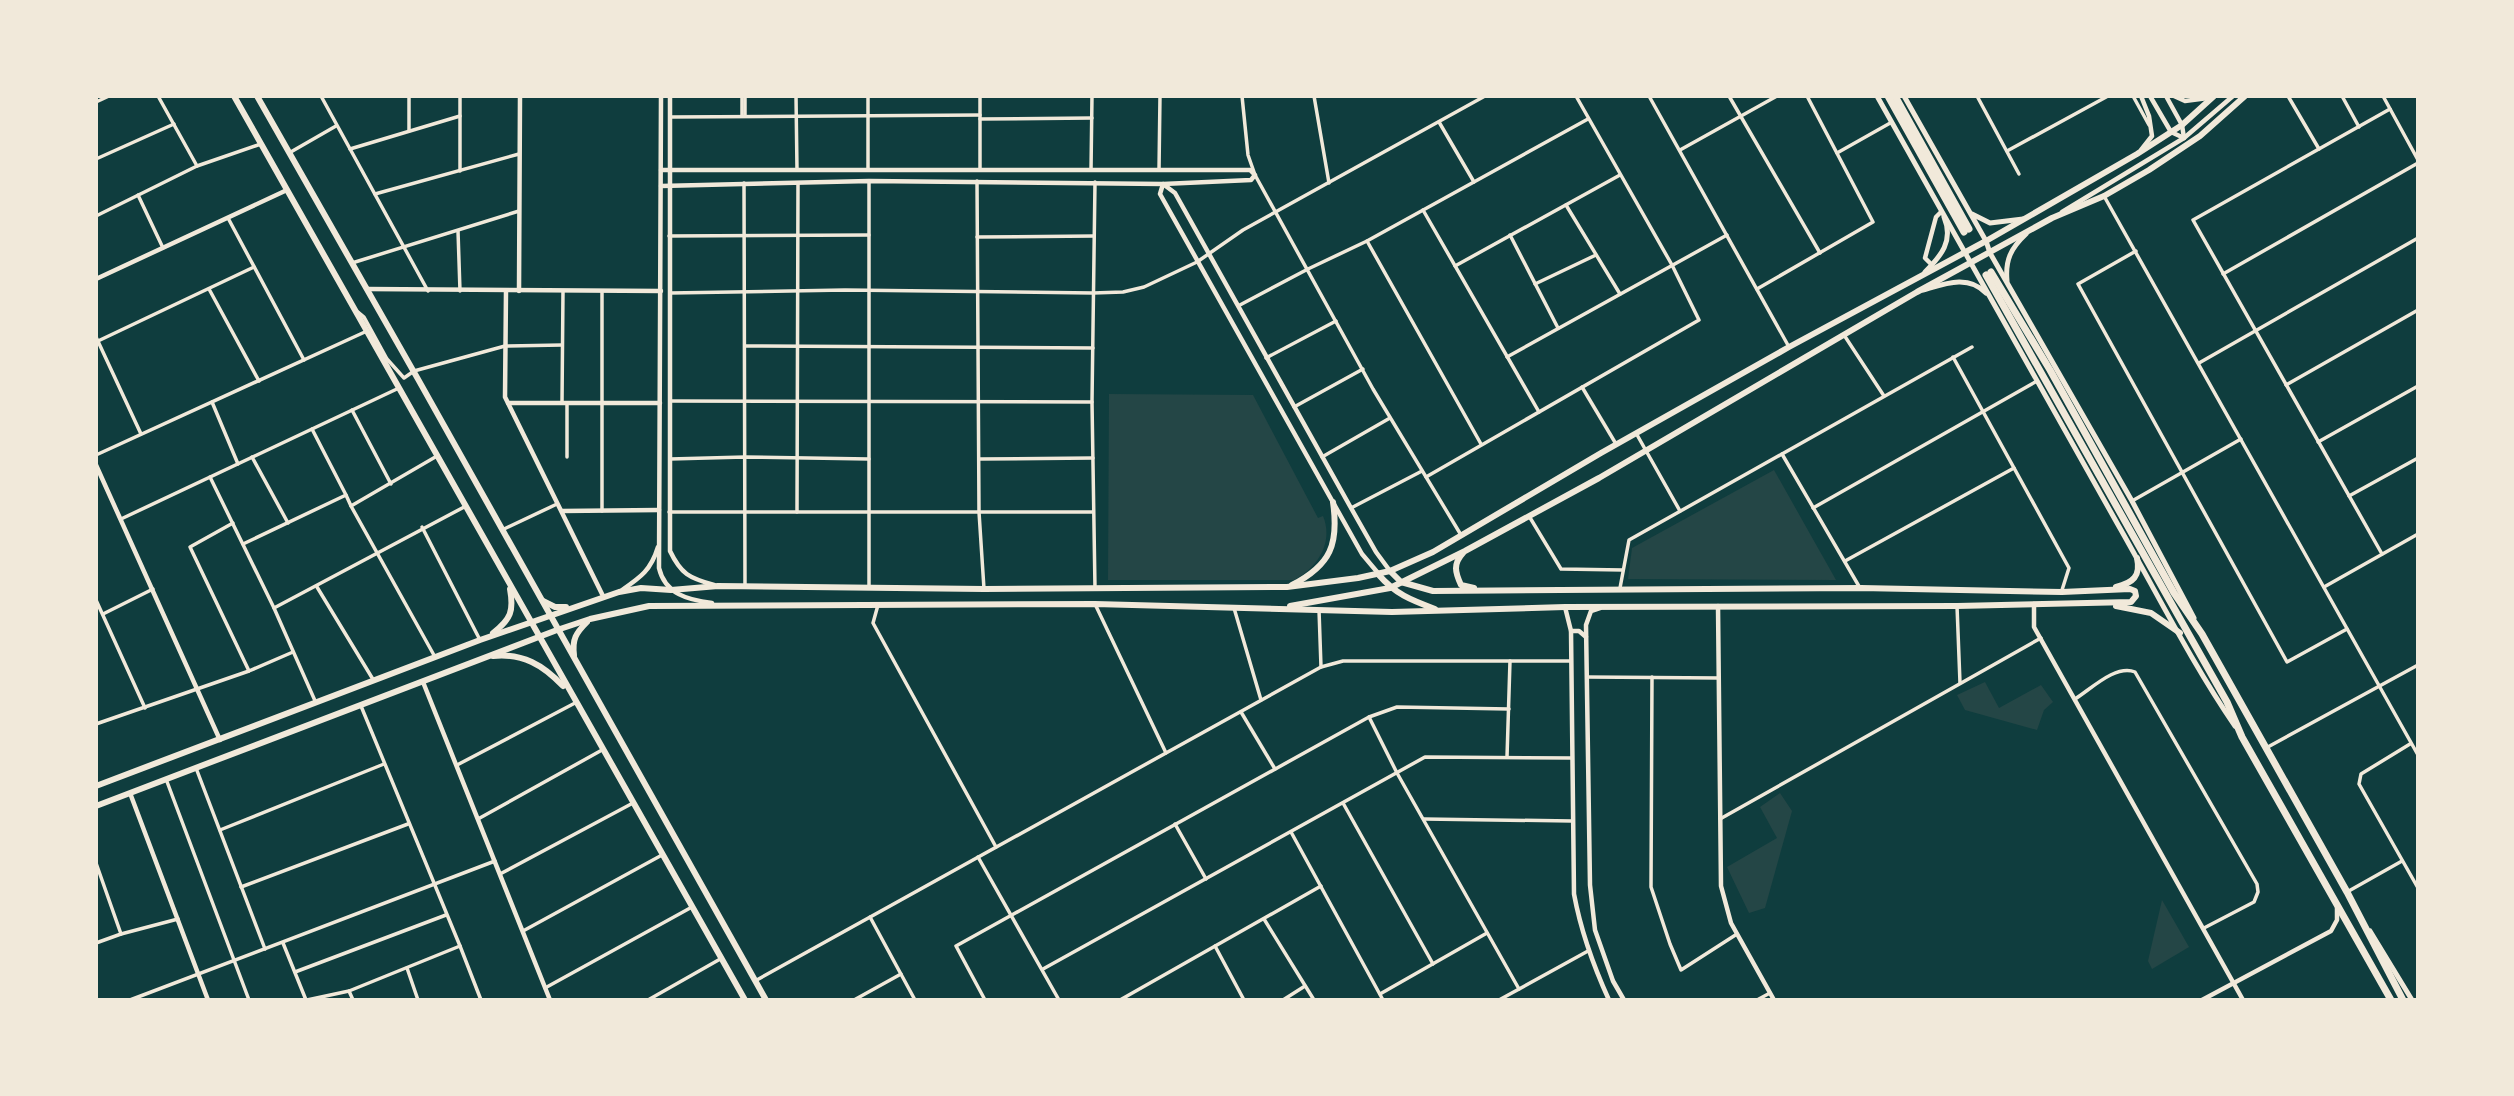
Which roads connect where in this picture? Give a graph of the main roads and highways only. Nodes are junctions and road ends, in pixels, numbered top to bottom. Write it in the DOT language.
graph roads {
  1 [pos="234,96"];
  2 [pos="257,96"];
  3 [pos="1877,96"];
  4 [pos="1888,96"];
  5 [pos="1895,96"];
  6 [pos="1904,96"];
  7 [pos="2245,96"];
  8 [pos="2211,97"];
  9 [pos="1947,174"];
  10 [pos="1929,186"];
  11 [pos="1939,201"];
  12 [pos="1967,208"];
  13 [pos="2026,219"];
  14 [pos="2029,231"];
  15 [pos="1986,241"];
  16 [pos="1966,251"];
  17 [pos="1990,253"];
  18 [pos="1971,263"];
  19 [pos="1923,274"];
  20 [pos="2008,284"];
  21 [pos="1917,292"];
  22 [pos="1991,298"];
  23 [pos="2027,317"];
  24 [pos="2007,324"];
  25 [pos="1333,502"];
  26 [pos="1465,551"];
  27 [pos="2137,558"];
  28 [pos="1390,571"];
  29 [pos="1378,574"];
  30 [pos="1401,582"];
  31 [pos="509,583"];
  32 [pos="1287,587"];
  33 [pos="1390,588"];
  34 [pos="2100,590"];
  35 [pos="1482,591"];
  36 [pos="539,596"];
  37 [pos="2100,603"];
  38 [pos="571,607"];
  39 [pos="1279,608"];
  40 [pos="1441,611"];
  41 [pos="550,614"];
  42 [pos="590,619"];
  43 [pos="530,622"];
  44 [pos="556,629"];
  45 [pos="2180,634"];
  46 [pos="2202,634"];
  47 [pos="538,636"];
  48 [pos="483,640"];
  49 [pos="484,657"];
  50 [pos="574,657"];
  51 [pos="569,692"];
  52 [pos="2242,737"];
  53 [pos="96,786"];
  54 [pos="96,806"];
  55 [pos="2361,916"];
  56 [pos="2390,999"];
  57 [pos="745,1000"];
  58 [pos="766,1000"];
  59 [pos="2403,1000"];
  60 [pos="2412,1000"];
  1 -- 31 [label="main road"];
  2 -- 36 [label="main road"];
  3 -- 10 [label="main road"];
  4 -- 5 [label="highway"];
  6 -- 9 [label="main road"];
  7 -- 14 [label="main road"];
  8 -- 13 [label="main road"];
  9 -- 10 [label="main road"];
  9 -- 12 [label="main road"];
  10 -- 11 [label="main road"];
  11 -- 16 [label="main road"];
  11 -- 19 [label="main road"];
  12 -- 13 [label="main road"];
  12 -- 15 [label="main road"];
  13 -- 15 [label="main road"];
  14 -- 17 [label="main road"];
  14 -- 20 [label="main road"];
  15 -- 16 [label="main road"];
  15 -- 17 [label="main road"];
  16 -- 18 [label="main road"];
  16 -- 19 [label="main road"];
  17 -- 18 [label="main road"];
  17 -- 20 [label="main road"];
  18 -- 21 [label="main road"];
  18 -- 22 [label="main road"];
  19 -- 28 [label="main road"];
  20 -- 23 [label="main road"];
  21 -- 22 [label="main road"];
  21 -- 26 [label="main road"];
  22 -- 24 [label="main road"];
  23 -- 24 [label="main road"];
  23 -- 46 [label="main road"];
  24 -- 27 [label="main road"];
  25 -- 32 [label="main road"];
  26 -- 30 [label="main road"];
  26 -- 35 [label="main road"];
  27 -- 34 [label="main road"];
  27 -- 45 [label="main road"];
  28 -- 29 [label="main road"];
  28 -- 30 [label="main road"];
  29 -- 32 [label="main road"];
  29 -- 33 [label="main road"];
  30 -- 33 [label="main road"];
  30 -- 35 [label="main road"];
  31 -- 43 [label="main road"];
  31 -- 48 [label="main road"];
  32 -- 38 [label="main road"];
  33 -- 39 [label="main road"];
  33 -- 40 [label="main road"];
  34 -- 35 [label="main road"];
  34 -- 37 [label="main road"];
  36 -- 38 [label="main road"];
  36 -- 41 [label="main road"];
  37 -- 40 [label="main road"];
  37 -- 45 [label="main road"];
  38 -- 41 [label="main road"];
  39 -- 40 [label="main road"];
  39 -- 42 [label="main road"];
  41 -- 43 [label="main road"];
  41 -- 44 [label="main road"];
  42 -- 44 [label="main road"];
  42 -- 50 [label="main road"];
  43 -- 47 [label="main road"];
  43 -- 48 [label="main road"];
  44 -- 47 [label="main road"];
  44 -- 50 [label="main road"];
  45 -- 52 [label="main road"];
  46 -- 52 [label="highway"];
  46 -- 55 [label="highway"];
  47 -- 49 [label="main road"];
  47 -- 51 [label="main road"];
  48 -- 53 [label="main road"];
  49 -- 51 [label="main road"];
  49 -- 54 [label="main road"];
  50 -- 58 [label="main road"];
  51 -- 57 [label="main road"];
  52 -- 56 [label="highway"];
  55 -- 59 [label="highway"];
  55 -- 60 [label="main road"];
}
